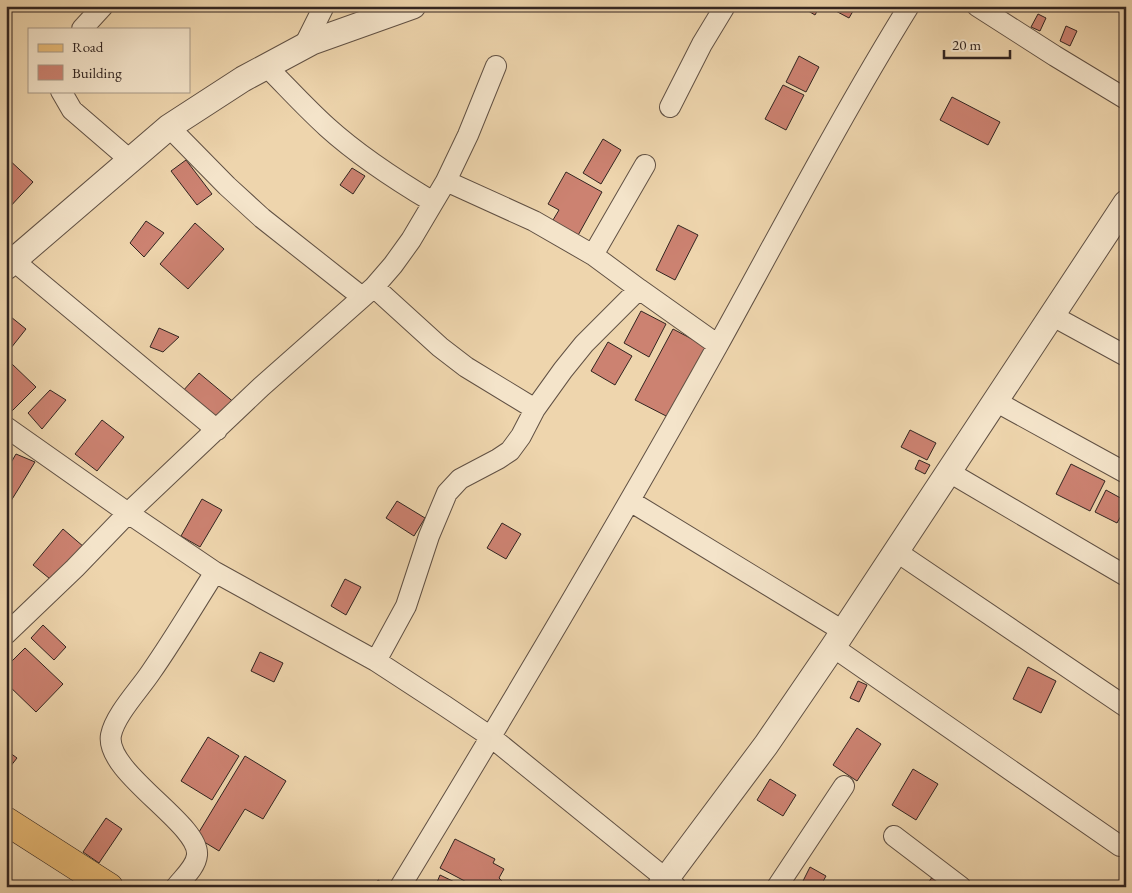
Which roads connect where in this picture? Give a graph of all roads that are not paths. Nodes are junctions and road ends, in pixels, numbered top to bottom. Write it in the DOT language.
graph roads {
  1 [pos="103,6"];
  2 [pos="324,6"];
  3 [pos="413,6"];
  4 [pos="725,6"];
  5 [pos="909,6"];
  6 [pos="977,6"];
  7 [pos="83,28"];
  8 [pos="304,46"];
  9 [pos="496,66"];
  10 [pos="267,67"];
  11 [pos="63,92"];
  12 [pos="1126,99"];
  13 [pos="670,107"];
  14 [pos="169,127"];
  15 [pos="130,160"];
  16 [pos="645,165"];
  17 [pos="446,181"];
  18 [pos="433,202"];
  19 [pos="1126,203"];
  20 [pos="593,255"];
  21 [pos="10,264"];
  22 [pos="639,289"];
  23 [pos="368,292"];
  24 [pos="1052,315"];
  25 [pos="718,344"];
  26 [pos="1126,356"];
  27 [pos="995,401"];
  28 [pos="535,409"];
  29 [pos="6,427"];
  30 [pos="217,430"];
  31 [pos="949,472"];
  32 [pos="1126,473"];
  33 [pos="630,500"];
  34 [pos="128,513"];
  35 [pos="897,552"];
  36 [pos="216,572"];
  37 [pos="1126,576"];
  38 [pos="6,634"];
  39 [pos="838,639"];
  40 [pos="376,661"];
  41 [pos="1126,707"];
  42 [pos="490,737"];
  43 [pos="844,786"];
  44 [pos="6,821"];
  45 [pos="894,836"];
  46 [pos="1120,846"];
  47 [pos="667,884"];
  48 [pos="109,887"];
  49 [pos="176,887"];
  50 [pos="400,887"];
  51 [pos="777,887"];
  52 [pos="961,887"];
  1 -- 7 [label="street"];
  2 -- 8 [label="street"];
  3 -- 8 [label="street"];
  4 -- 13 [label="street"];
  5 -- 25 [label="street"];
  6 -- 12 [label="street"];
  8 -- 10 [label="street"];
  9 -- 17 [label="street"];
  10 -- 14 [label="street"];
  10 -- 18 [label="street"];
  11 -- 15 [label="street"];
  14 -- 15 [label="street"];
  14 -- 23 [label="street"];
  15 -- 21 [label="street"];
  16 -- 20 [label="street"];
  17 -- 18 [label="street"];
  17 -- 20 [label="street"];
  18 -- 23 [label="street"];
  19 -- 24 [label="street"];
  20 -- 22 [label="street"];
  21 -- 30 [label="street"];
  22 -- 25 [label="street"];
  22 -- 28 [label="street"];
  23 -- 28 [label="street"];
  23 -- 30 [label="street"];
  24 -- 26 [label="street"];
  24 -- 27 [label="street"];
  25 -- 33 [label="street"];
  27 -- 31 [label="street"];
  27 -- 32 [label="street"];
  28 -- 40 [label="street"];
  29 -- 34 [label="street"];
  30 -- 34 [label="street"];
  31 -- 35 [label="street"];
  31 -- 37 [label="street"];
  33 -- 39 [label="street"];
  33 -- 42 [label="street"];
  34 -- 36 [label="street"];
  34 -- 38 [label="street"];
  35 -- 39 [label="street"];
  35 -- 41 [label="street"];
  36 -- 40 [label="street"];
  36 -- 49 [label="street"];
  39 -- 46 [label="street"];
  39 -- 47 [label="street"];
  40 -- 42 [label="street"];
  42 -- 47 [label="street"];
  42 -- 50 [label="street"];
  43 -- 51 [label="street"];
  44 -- 48 [label="main road"];
  45 -- 52 [label="street"];
}
